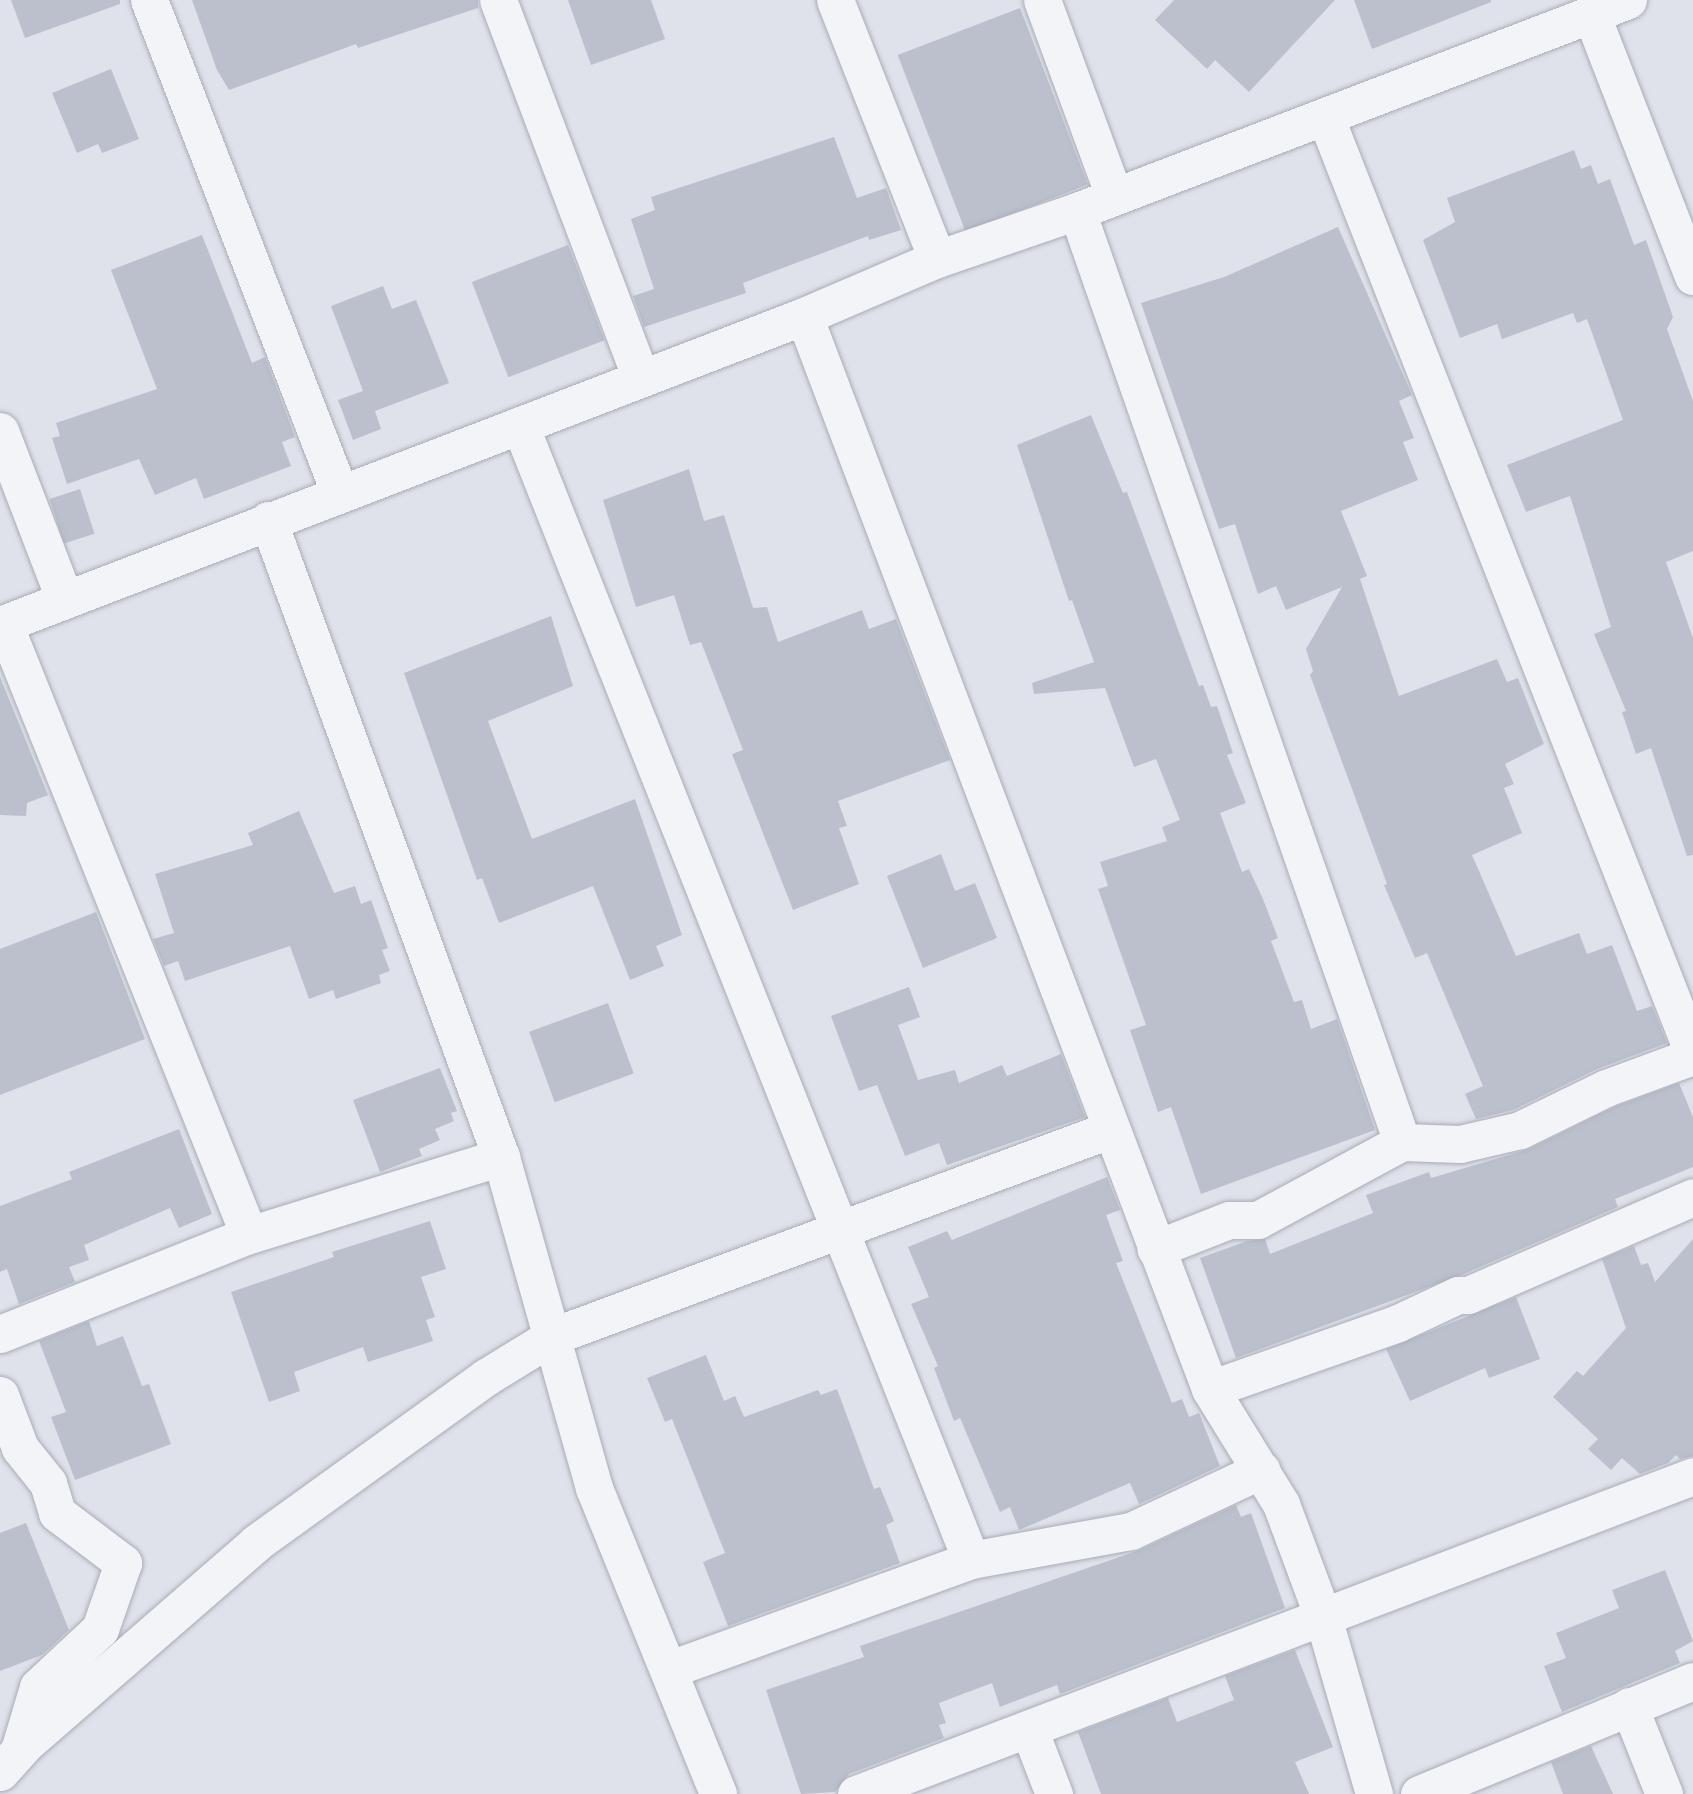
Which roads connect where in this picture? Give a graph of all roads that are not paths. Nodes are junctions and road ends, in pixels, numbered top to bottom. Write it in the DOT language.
graph roads {
  1 [pos="149,0"];
  2 [pos="498,0"];
  3 [pos="835,0"];
  4 [pos="1042,0"];
  5 [pos="1628,0"];
  6 [pos="1592,16"];
  7 [pos="1325,116"];
  8 [pos="1114,196"];
  9 [pos="1077,211"];
  10 [pos="937,259"];
  11 [pos="1693,276"];
  12 [pos="804,316"];
  13 [pos="641,379"];
  14 [pos="520,425"];
  15 [pos="0,431"];
  16 [pos="340,494"];
  17 [pos="268,520"];
  18 [pos="65,600"];
  19 [pos="2,625"];
  20 [pos="1693,1055"];
  21 [pos="1110,1130"];
  22 [pos="1402,1142"];
  23 [pos="501,1157"];
  24 [pos="1693,1197"];
  25 [pos="839,1230"];
  26 [pos="249,1235"];
  27 [pos="1155,1249"];
  28 [pos="0,1334"];
  29 [pos="553,1336"];
  30 [pos="1210,1389"];
  31 [pos="0,1395"];
  32 [pos="10,1450"];
  33 [pos="1261,1470"];
  34 [pos="1693,1476"];
  35 [pos="971,1560"];
  36 [pos="1323,1617"];
  37 [pos="670,1669"];
  38 [pos="1693,1681"];
  39 [pos="1629,1706"];
  40 [pos="1028,1729"];
  41 [pos="12,1751"];
  42 [pos="0,1772"];
  43 [pos="718,1794"];
  44 [pos="856,1794"];
  45 [pos="1054,1794"];
  46 [pos="1374,1794"];
  47 [pos="1419,1794"];
  48 [pos="1664,1794"];
  1 -- 16 [label="street"];
  2 -- 13 [label="street"];
  3 -- 10 [label="street"];
  4 -- 8 [label="street"];
  5 -- 6 [label="street"];
  6 -- 7 [label="street"];
  6 -- 11 [label="street"];
  7 -- 8 [label="street"];
  7 -- 20 [label="street"];
  8 -- 9 [label="street"];
  9 -- 10 [label="street"];
  9 -- 22 [label="street"];
  10 -- 12 [label="street"];
  12 -- 13 [label="street"];
  12 -- 21 [label="street"];
  13 -- 14 [label="street"];
  14 -- 16 [label="street"];
  14 -- 25 [label="street"];
  15 -- 18 [label="street"];
  16 -- 17 [label="street"];
  17 -- 18 [label="street"];
  17 -- 23 [label="street"];
  18 -- 19 [label="street"];
  19 -- 26 [label="street"];
  20 -- 22 [label="street"];
  21 -- 25 [label="street"];
  21 -- 27 [label="street"];
  22 -- 27 [label="street"];
  23 -- 26 [label="street"];
  23 -- 29 [label="street"];
  24 -- 30 [label="street"];
  25 -- 29 [label="street"];
  25 -- 35 [label="street"];
  26 -- 28 [label="street"];
  27 -- 30 [label="street"];
  29 -- 37 [label="street"];
  29 -- 41 [label="street"];
  30 -- 33 [label="street"];
  31 -- 32 [label="street"];
  32 -- 41 [label="street"];
  33 -- 35 [label="street"];
  33 -- 36 [label="street"];
  34 -- 36 [label="street"];
  35 -- 37 [label="street"];
  36 -- 40 [label="street"];
  36 -- 46 [label="street"];
  37 -- 43 [label="street"];
  38 -- 39 [label="street"];
  39 -- 47 [label="street"];
  39 -- 48 [label="street"];
  40 -- 44 [label="street"];
  40 -- 45 [label="street"];
  41 -- 42 [label="street"];
}
